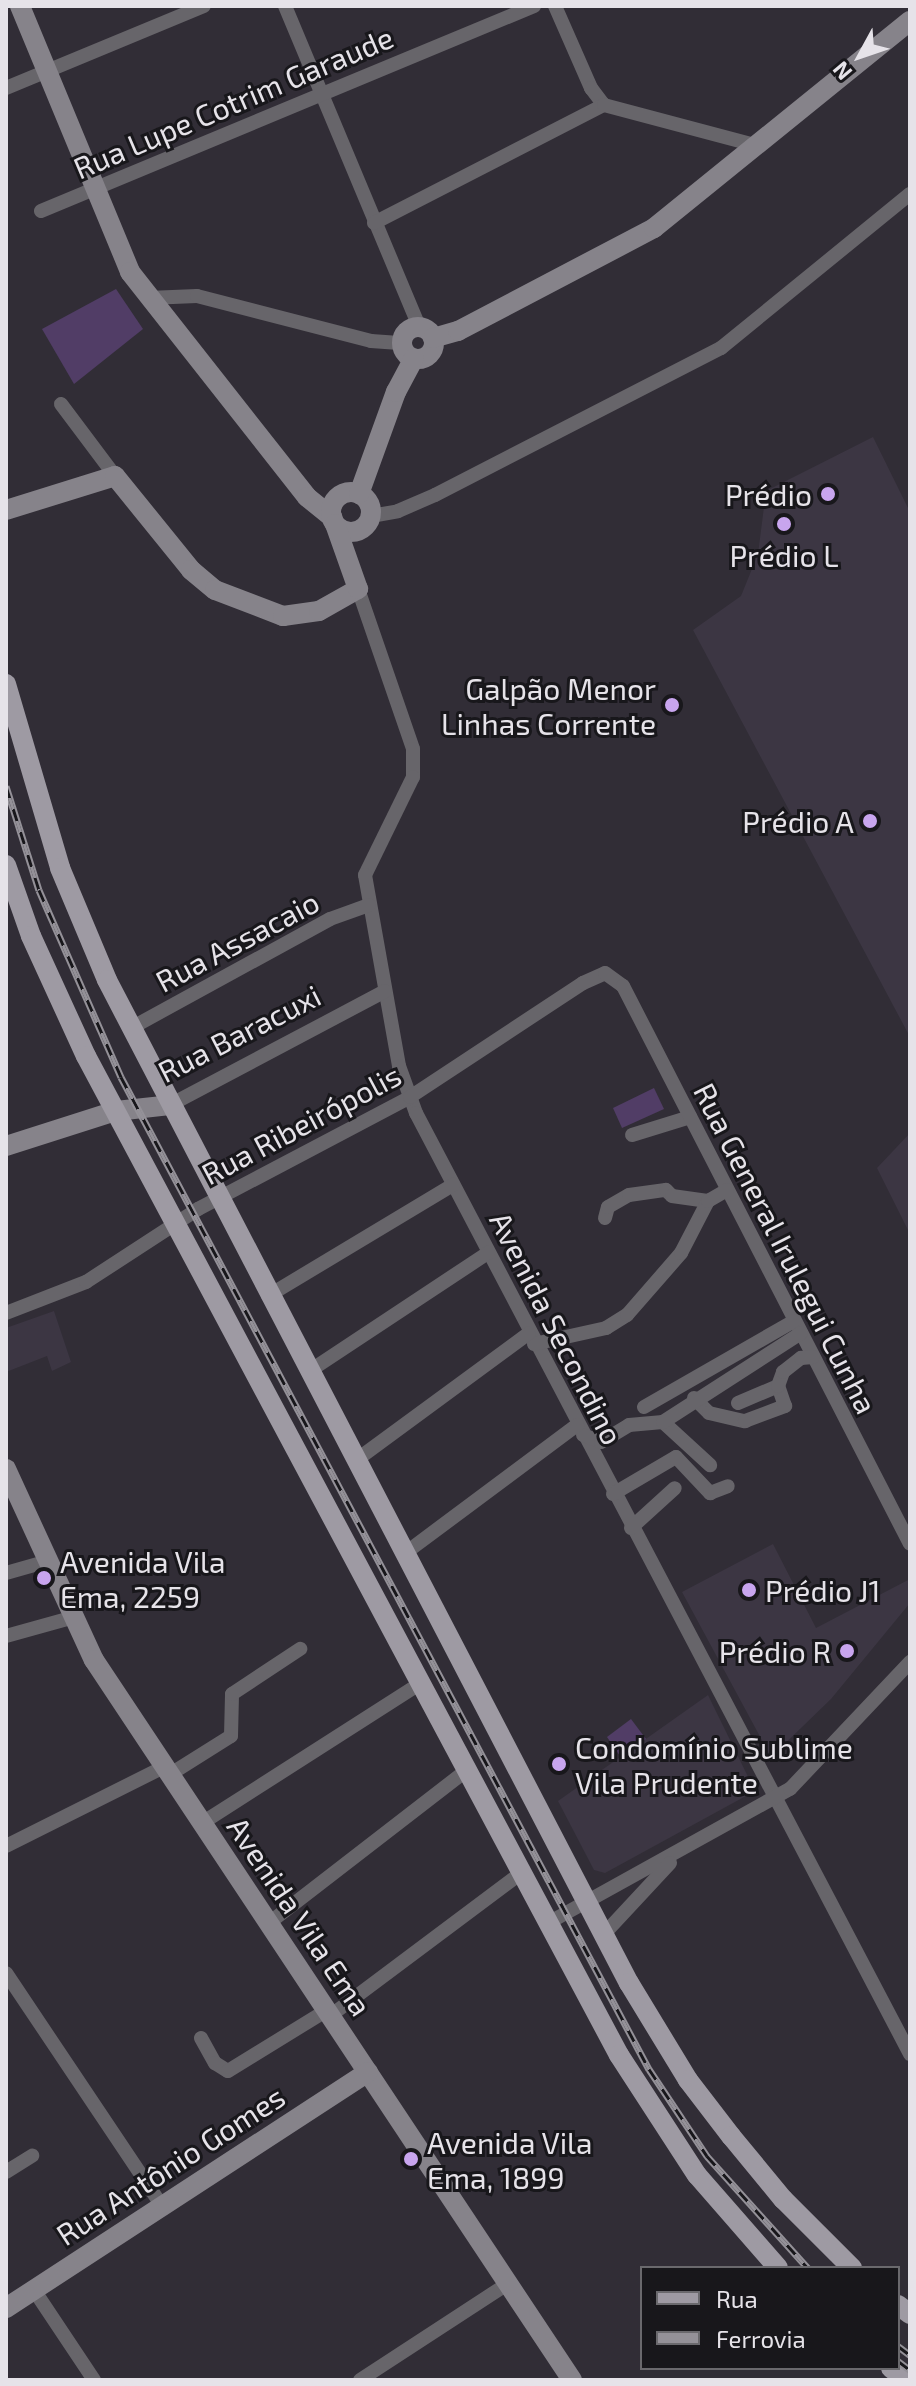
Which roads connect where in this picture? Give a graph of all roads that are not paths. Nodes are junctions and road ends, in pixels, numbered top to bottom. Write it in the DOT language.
graph roads {
  1 [pos="20,6"];
  2 [pos="204,6"];
  3 [pos="285,6"];
  4 [pos="534,6"];
  5 [pos="555,6"];
  6 [pos="910,21"];
  7 [pos="46,71"];
  8 [pos="6,88"];
  9 [pos="321,93"];
  10 [pos="604,105"];
  11 [pos="754,145"];
  12 [pos="94,189"];
  13 [pos="910,194"];
  14 [pos="41,211"];
  15 [pos="374,223"];
  16 [pos="148,298"];
  17 [pos="426,333"];
  18 [pos="408,351"];
  19 [pos="61,404"];
  20 [pos="115,476"];
  21 [pos="296,479"];
  22 [pos="352,493"];
  23 [pos="6,510"];
  24 [pos="334,521"];
  25 [pos="367,522"];
  26 [pos="354,567"];
  27 [pos="358,589"];
  28 [pos="6,684"];
  29 [pos="6,865"];
  30 [pos="10,894"];
  31 [pos="369,905"];
  32 [pos="615,976"];
  33 [pos="385,991"];
  34 [pos="131,1028"];
  35 [pos="410,1097"];
  36 [pos="170,1105"];
  37 [pos="116,1111"];
  38 [pos="690,1117"];
  39 [pos="632,1135"];
  40 [pos="6,1146"];
  41 [pos="453,1185"];
  42 [pos="727,1190"];
  43 [pos="219,1197"];
  44 [pos="708,1201"];
  45 [pos="605,1218"];
  46 [pos="176,1222"];
  47 [pos="488,1253"];
  48 [pos="268,1296"];
  49 [pos="6,1313"];
  50 [pos="798,1327"];
  51 [pos="531,1339"];
  52 [pos="813,1357"];
  53 [pos="308,1372"];
  54 [pos="778,1386"];
  55 [pos="694,1398"];
  56 [pos="738,1403"];
  57 [pos="644,1407"];
  58 [pos="663,1422"];
  59 [pos="580,1430"];
  60 [pos="355,1461"];
  61 [pos="710,1465"];
  62 [pos="6,1469"];
  63 [pos="728,1486"];
  64 [pos="675,1488"];
  65 [pos="613,1494"];
  66 [pos="631,1528"];
  67 [pos="910,1544"];
  68 [pos="404,1554"];
  69 [pos="48,1561"];
  70 [pos="6,1573"];
  71 [pos="74,1617"];
  72 [pos="6,1636"];
  73 [pos="300,1649"];
  74 [pos="910,1662"];
  75 [pos="421,1683"];
  76 [pos="467,1770"];
  77 [pos="167,1771"];
  78 [pos="775,1798"];
  79 [pos="202,1823"];
  80 [pos="6,1846"];
  81 [pos="678,1854"];
  82 [pos="521,1873"];
  83 [pos="587,1903"];
  84 [pos="269,1923"];
  85 [pos="548,1923"];
  86 [pos="604,1934"];
  87 [pos="6,1973"];
  88 [pos="328,2013"];
  89 [pos="201,2038"];
  90 [pos="910,2054"];
  91 [pos="368,2072"];
  92 [pos="32,2156"];
  93 [pos="6,2172"];
  94 [pos="162,2206"];
  95 [pos="776,2266"];
  96 [pos="850,2266"];
  97 [pos="509,2283"];
  98 [pos="34,2290"];
  99 [pos="6,2308"];
  100 [pos="94,2380"];
  101 [pos="360,2380"];
  102 [pos="572,2380"];
  1 -- 7 [label="street"];
  2 -- 7 [label="street"];
  3 -- 9 [label="street"];
  4 -- 9 [label="street, Rua Lupe Cotrim Garaude"];
  5 -- 10 [label="street"];
  6 -- 11 [label="street"];
  7 -- 8 [label="street"];
  7 -- 12 [label="street"];
  9 -- 12 [label="street, Rua Lupe Cotrim Garaude"];
  9 -- 15 [label="street"];
  10 -- 11 [label="street"];
  10 -- 15 [label="street"];
  11 -- 17 [label="street"];
  12 -- 14 [label="street, Rua Lupe Cotrim Garaude"];
  12 -- 16 [label="street"];
  13 -- 25 [label="street"];
  15 -- 17 [label="street"];
  16 -- 18 [label="street"];
  16 -- 21 [label="street"];
  17 -- 18 [label="street"];
  17 -- 18 [label="street"];
  18 -- 22 [label="street"];
  19 -- 20 [label="street"];
  20 -- 23 [label="street"];
  20 -- 27 [label="street"];
  21 -- 22 [label="street"];
  21 -- 24 [label="street"];
  22 -- 24 [label="street"];
  22 -- 25 [label="street"];
  24 -- 25 [label="street"];
  24 -- 26 [label="street"];
  25 -- 26 [label="street"];
  26 -- 27 [label="street"];
  27 -- 31 [label="street, Avenida Secondino"];
  28 -- 34 [label="main road"];
  29 -- 30 [label="main road"];
  30 -- 37 [label="main road"];
  31 -- 33 [label="street, Avenida Secondino"];
  31 -- 34 [label="street, Rua Assacaio"];
  32 -- 35 [label="street, Rua Ribeirópolis"];
  32 -- 38 [label="street, Rua General Irulegui Cunha"];
  33 -- 35 [label="street, Avenida Secondino"];
  33 -- 36 [label="street, Rua Baracuxi"];
  34 -- 36 [label="main road"];
  35 -- 41 [label="street, Avenida Secondino"];
  35 -- 43 [label="street, Rua Ribeirópolis"];
  36 -- 37 [label="street, Rua Baracuxi"];
  36 -- 43 [label="main road"];
  37 -- 40 [label="street, Rua Baracuxi"];
  37 -- 46 [label="main road"];
  38 -- 39 [label="street"];
  38 -- 42 [label="street, Rua General Irulegui Cunha"];
  41 -- 47 [label="street, Avenida Secondino"];
  41 -- 48 [label="street"];
  42 -- 44 [label="street"];
  42 -- 50 [label="street, Rua General Irulegui Cunha"];
  43 -- 46 [label="street, Rua Ribeirópolis"];
  43 -- 48 [label="main road"];
  44 -- 45 [label="street"];
  44 -- 51 [label="street"];
  46 -- 49 [label="street, Rua Ribeirópolis"];
  46 -- 75 [label="main road"];
  47 -- 51 [label="street, Avenida Secondino"];
  47 -- 53 [label="street"];
  48 -- 53 [label="main road"];
  50 -- 52 [label="street, Rua General Irulegui Cunha"];
  50 -- 55 [label="street"];
  50 -- 57 [label="street"];
  51 -- 59 [label="street, Avenida Secondino"];
  51 -- 60 [label="street"];
  52 -- 54 [label="street"];
  52 -- 67 [label="street, Rua General Irulegui Cunha"];
  53 -- 60 [label="main road"];
  54 -- 55 [label="street"];
  54 -- 56 [label="street"];
  55 -- 58 [label="street"];
  58 -- 59 [label="street"];
  58 -- 61 [label="street"];
  59 -- 65 [label="street, Avenida Secondino"];
  59 -- 68 [label="street"];
  60 -- 68 [label="main road"];
  62 -- 69 [label="street, Avenida Vila Ema"];
  63 -- 65 [label="street"];
  64 -- 66 [label="street"];
  65 -- 66 [label="street, Avenida Secondino"];
  66 -- 78 [label="street, Avenida Secondino"];
  68 -- 83 [label="main road"];
  69 -- 70 [label="street"];
  69 -- 71 [label="street, Avenida Vila Ema"];
  71 -- 72 [label="street"];
  71 -- 77 [label="street, Avenida Vila Ema"];
  73 -- 77 [label="street"];
  74 -- 78 [label="street"];
  75 -- 76 [label="main road"];
  75 -- 79 [label="street"];
  76 -- 82 [label="main road"];
  76 -- 84 [label="street"];
  77 -- 79 [label="street, Avenida Vila Ema"];
  77 -- 80 [label="street"];
  78 -- 81 [label="street"];
  78 -- 90 [label="street, Avenida Secondino"];
  79 -- 84 [label="street, Avenida Vila Ema"];
  81 -- 83 [label="street"];
  81 -- 86 [label="street"];
  82 -- 85 [label="main road"];
  82 -- 88 [label="street"];
  83 -- 85 [label="street"];
  83 -- 86 [label="main road"];
  84 -- 88 [label="street, Avenida Vila Ema"];
  85 -- 95 [label="main road"];
  86 -- 96 [label="main road"];
  87 -- 94 [label="street"];
  88 -- 89 [label="street"];
  88 -- 91 [label="street, Avenida Vila Ema"];
  91 -- 94 [label="street, Rua Antônio Gomes"];
  91 -- 97 [label="street, Avenida Vila Ema"];
  92 -- 93 [label="street"];
  94 -- 98 [label="street, Rua Antônio Gomes"];
  97 -- 101 [label="street"];
  97 -- 102 [label="street, Avenida Vila Ema"];
  98 -- 99 [label="street, Rua Antônio Gomes"];
  98 -- 100 [label="street"];
}
